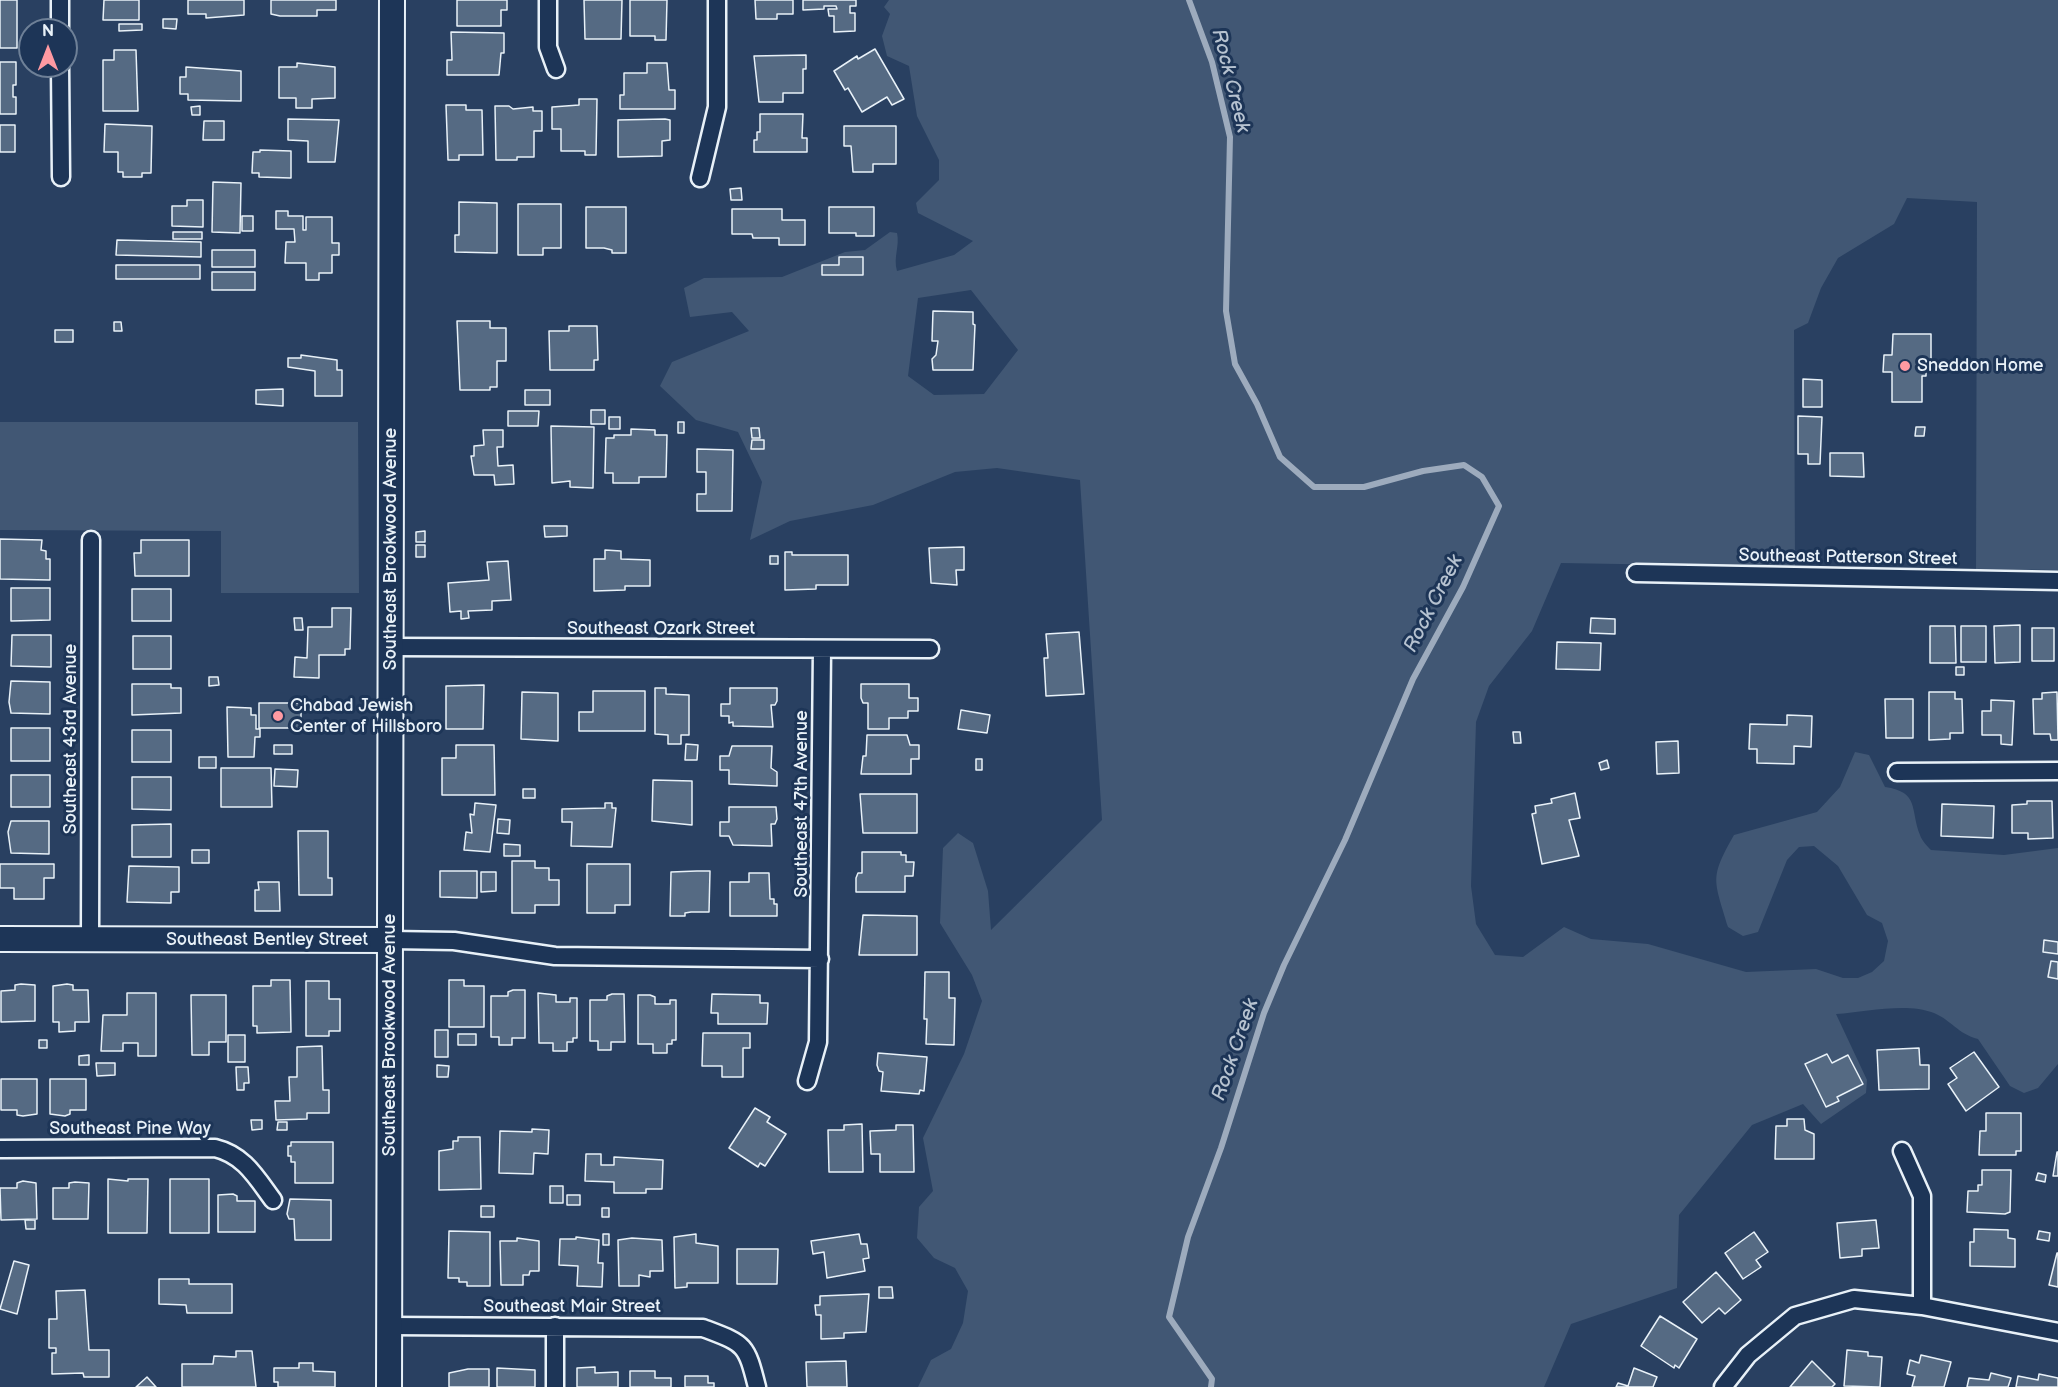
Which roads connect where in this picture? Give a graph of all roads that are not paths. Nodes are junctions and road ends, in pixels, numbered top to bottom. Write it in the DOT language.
graph roads {
  1 [pos="60,0"];
  2 [pos="392,0"];
  3 [pos="548,0"];
  4 [pos="717,0"];
  5 [pos="60,18"];
  6 [pos="556,69"];
  7 [pos="60,78"];
  8 [pos="61,177"];
  9 [pos="700,178"];
  10 [pos="91,540"];
  11 [pos="1636,573"];
  12 [pos="2058,581"];
  13 [pos="390,647"];
  14 [pos="930,649"];
  15 [pos="822,650"];
  16 [pos="2058,771"];
  17 [pos="1897,772"];
  18 [pos="0,939"];
  19 [pos="90,940"];
  20 [pos="390,940"];
  21 [pos="820,958"];
  22 [pos="807,1081"];
  23 [pos="0,1149"];
  24 [pos="1902,1151"];
  25 [pos="273,1200"];
  26 [pos="1922,1306"];
  27 [pos="389,1326"];
  28 [pos="555,1326"];
  29 [pos="2058,1332"];
  30 [pos="389,1387"];
  31 [pos="555,1387"];
  32 [pos="758,1387"];
  33 [pos="1723,1387"];
  1 -- 5 [label="street"];
  2 -- 13 [label="main road, Southeast Brookwood Avenue"];
  3 -- 6 [label="street"];
  4 -- 9 [label="street"];
  7 -- 8 [label="street"];
  10 -- 19 [label="street, Southeast 43rd Avenue"];
  11 -- 12 [label="street, Southeast Patterson Street"];
  13 -- 15 [label="street, Southeast Ozark Street"];
  13 -- 20 [label="main road, Southeast Brookwood Avenue"];
  14 -- 15 [label="street, Southeast Ozark Street"];
  15 -- 21 [label="street, Southeast 47th Avenue"];
  16 -- 17 [label="street"];
  18 -- 19 [label="main road, Southeast Bentley Street"];
  19 -- 20 [label="main road, Southeast Bentley Street"];
  20 -- 21 [label="street, Southeast Bentley Street"];
  20 -- 27 [label="main road, Southeast Brookwood Avenue"];
  21 -- 22 [label="street, Southeast 47th Avenue"];
  23 -- 25 [label="street, Southeast Pine Way"];
  24 -- 26 [label="street"];
  26 -- 29 [label="street"];
  26 -- 33 [label="street"];
  27 -- 28 [label="street, Southeast Mair Street"];
  27 -- 30 [label="main road, Southeast Brookwood Avenue"];
  28 -- 31 [label="street"];
  28 -- 32 [label="street, Southeast Mair Street"];
}
